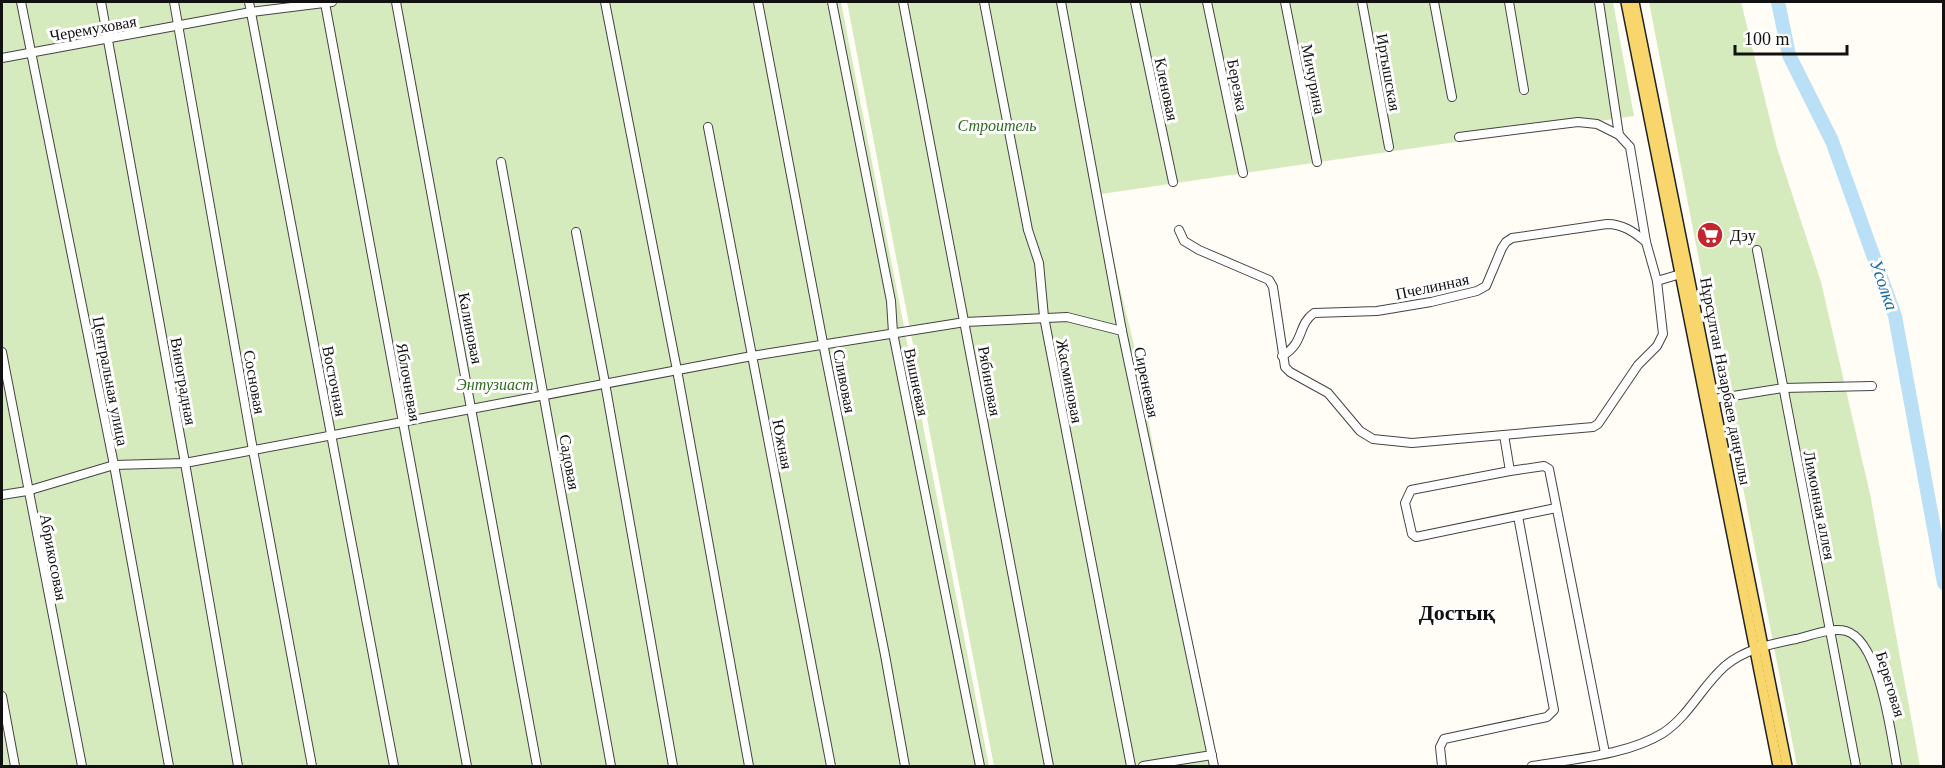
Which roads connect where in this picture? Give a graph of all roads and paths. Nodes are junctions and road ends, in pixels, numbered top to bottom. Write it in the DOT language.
graph roads {
  1 [pos="21,2"];
  2 [pos="101,2"];
  3 [pos="174,2"];
  4 [pos="249,2"];
  5 [pos="329,2"];
  6 [pos="396,2"];
  7 [pos="605,2"];
  8 [pos="758,2"];
  9 [pos="832,2"];
  10 [pos="903,2"];
  11 [pos="984,2"];
  12 [pos="1061,2"];
  13 [pos="1135,2"];
  14 [pos="1207,2"];
  15 [pos="1285,2"];
  16 [pos="1362,2"];
  17 [pos="1434,2"];
  18 [pos="1509,2"];
  19 [pos="1599,2"];
  20 [pos="1626,2"];
  21 [pos="1634,2"];
  22 [pos="251,12"];
  23 [pos="179,26"];
  24 [pos="109,38"];
  25 [pos="31,52"];
  26 [pos="2,58"];
  27 [pos="1524,90"];
  28 [pos="1452,97"];
  29 [pos="708,127"];
  30 [pos="1619,135"];
  31 [pos="1459,137"];
  32 [pos="1389,147"];
  33 [pos="501,162"];
  34 [pos="1317,162"];
  35 [pos="1243,173"];
  36 [pos="1173,182"];
  37 [pos="1179,230"];
  38 [pos="576,232"];
  39 [pos="1646,242"];
  40 [pos="1757,250"];
  41 [pos="1685,273"];
  42 [pos="1657,281"];
  43 [pos="1044,317"];
  44 [pos="965,322"];
  45 [pos="1122,331"];
  46 [pos="893,333"];
  47 [pos="823,344"];
  48 [pos="2,352"];
  49 [pos="752,356"];
  50 [pos="1282,356"];
  51 [pos="677,370"];
  52 [pos="605,383"];
  53 [pos="1872,386"];
  54 [pos="1783,388"];
  55 [pos="544,396"];
  56 [pos="1714,399"];
  57 [pos="472,408"];
  58 [pos="402,423"];
  59 [pos="331,434"];
  60 [pos="1504,435"];
  61 [pos="253,450"];
  62 [pos="185,463"];
  63 [pos="114,465"];
  64 [pos="1510,471"];
  65 [pos="27,490"];
  66 [pos="2,495"];
  67 [pos="1556,508"];
  68 [pos="1518,516"];
  69 [pos="1830,631"];
  70 [pos="1764,646"];
  71 [pos="1754,650"];
  72 [pos="2,696"];
  73 [pos="1605,753"];
  74 [pos="1212,755"];
  75 [pos="15,766"];
  76 [pos="82,766"];
  77 [pos="169,766"];
  78 [pos="238,766"];
  79 [pos="312,766"];
  80 [pos="394,766"];
  81 [pos="467,766"];
  82 [pos="537,766"];
  83 [pos="611,766"];
  84 [pos="673,766"];
  85 [pos="749,766"];
  86 [pos="831,766"];
  87 [pos="905,766"];
  88 [pos="980,766"];
  89 [pos="1049,766"];
  90 [pos="1131,766"];
  91 [pos="1143,766"];
  92 [pos="1214,766"];
  93 [pos="1442,766"];
  94 [pos="1532,766"];
  95 [pos="1778,766"];
  96 [pos="1787,766"];
  97 [pos="1856,766"];
  98 [pos="1897,766"];
  1 -- 25 [label="street, Центральная улица"];
  2 -- 24 [label="street, Виноградная"];
  3 -- 23 [label="street, Сосновая"];
  4 -- 22 [label="street, Восточная"];
  5 -- 22 [label="street, Черемуховая"];
  5 -- 58 [label="street, Яблочневая"];
  6 -- 57 [label="street, Калиновая"];
  7 -- 51 [label="street"];
  8 -- 47 [label="street, Сливовая"];
  9 -- 46 [label="street, Вишневая"];
  10 -- 44 [label="street, Рябиновая"];
  11 -- 43 [label="street, Жасминовая"];
  12 -- 45 [label="street, Сиреневая"];
  13 -- 36 [label="street, Кленовая"];
  14 -- 35 [label="street, Березка"];
  15 -- 34 [label="street, Мичурина"];
  16 -- 32 [label="street, Иртышская"];
  17 -- 28 [label="street"];
  18 -- 27 [label="street"];
  19 -- 30 [label="street"];
  20 -- 41 [label="main road, Нұрсұлтан Назарбаев даңғылы"];
  21 -- 41 [label="main road, Нұрсұлтан Назарбаев даңғылы"];
  22 -- 23 [label="street, Черемуховая"];
  22 -- 59 [label="street, Восточная"];
  23 -- 24 [label="street, Черемуховая"];
  23 -- 61 [label="street, Сосновая"];
  24 -- 25 [label="street, Черемуховая"];
  24 -- 62 [label="street, Виноградная"];
  25 -- 26 [label="street, Черемуховая"];
  25 -- 63 [label="street, Центральная улица"];
  29 -- 49 [label="street, Южная"];
  30 -- 31 [label="street"];
  30 -- 39 [label="street"];
  33 -- 55 [label="street, Садовая"];
  37 -- 50 [label="street"];
  38 -- 52 [label="street"];
  39 -- 42 [label="street"];
  39 -- 50 [label="street, Пчелинная"];
  40 -- 54 [label="street, Лимонная аллея"];
  41 -- 42 [label="street"];
  41 -- 56 [label="main road, Нұрсұлтан Назарбаев даңғылы"];
  41 -- 71 [label="main road, Нұрсұлтан Назарбаев даңғылы"];
  42 -- 60 [label="street"];
  43 -- 44 [label="street"];
  43 -- 45 [label="street"];
  43 -- 90 [label="street, Жасминовая"];
  44 -- 46 [label="street"];
  44 -- 89 [label="street, Рябиновая"];
  45 -- 74 [label="street, Сиреневая"];
  46 -- 47 [label="street"];
  46 -- 88 [label="street, Вишневая"];
  47 -- 49 [label="street"];
  47 -- 87 [label="street, Сливовая"];
  48 -- 65 [label="street, Абрикосовая"];
  49 -- 51 [label="street"];
  49 -- 86 [label="street, Южная"];
  50 -- 60 [label="street"];
  51 -- 52 [label="street"];
  51 -- 85 [label="street"];
  52 -- 55 [label="street"];
  52 -- 84 [label="street"];
  53 -- 54 [label="street"];
  54 -- 56 [label="street"];
  54 -- 69 [label="street, Лимонная аллея"];
  55 -- 57 [label="street"];
  55 -- 83 [label="street, Садовая"];
  56 -- 70 [label="main road, Нұрсұлтан Назарбаев даңғылы"];
  57 -- 58 [label="street"];
  57 -- 82 [label="street, Калиновая"];
  58 -- 59 [label="street"];
  58 -- 81 [label="street, Яблочневая"];
  59 -- 61 [label="street"];
  59 -- 80 [label="street, Восточная"];
  60 -- 64 [label="street"];
  61 -- 62 [label="street"];
  61 -- 79 [label="street, Сосновая"];
  62 -- 63 [label="street"];
  62 -- 78 [label="street, Виноградная"];
  63 -- 65 [label="street"];
  63 -- 77 [label="street, Центральная улица"];
  64 -- 67 [label="street"];
  64 -- 68 [label="street"];
  65 -- 66 [label="street"];
  65 -- 76 [label="street, Абрикосовая"];
  67 -- 68 [label="street"];
  67 -- 73 [label="street"];
  68 -- 93 [label="street"];
  69 -- 70 [label="street, Береговая"];
  69 -- 97 [label="street, Лимонная аллея"];
  69 -- 98 [label="street, Береговая"];
  70 -- 71 [label="street, Береговая"];
  70 -- 96 [label="main road, Нұрсұлтан Назарбаев даңғылы"];
  71 -- 73 [label="street, Береговая"];
  71 -- 95 [label="main road, Нұрсұлтан Назарбаев даңғылы"];
  72 -- 75 [label="street"];
  73 -- 94 [label="street, Береговая"];
  74 -- 91 [label="street"];
  74 -- 92 [label="street, Сиреневая"];
}
